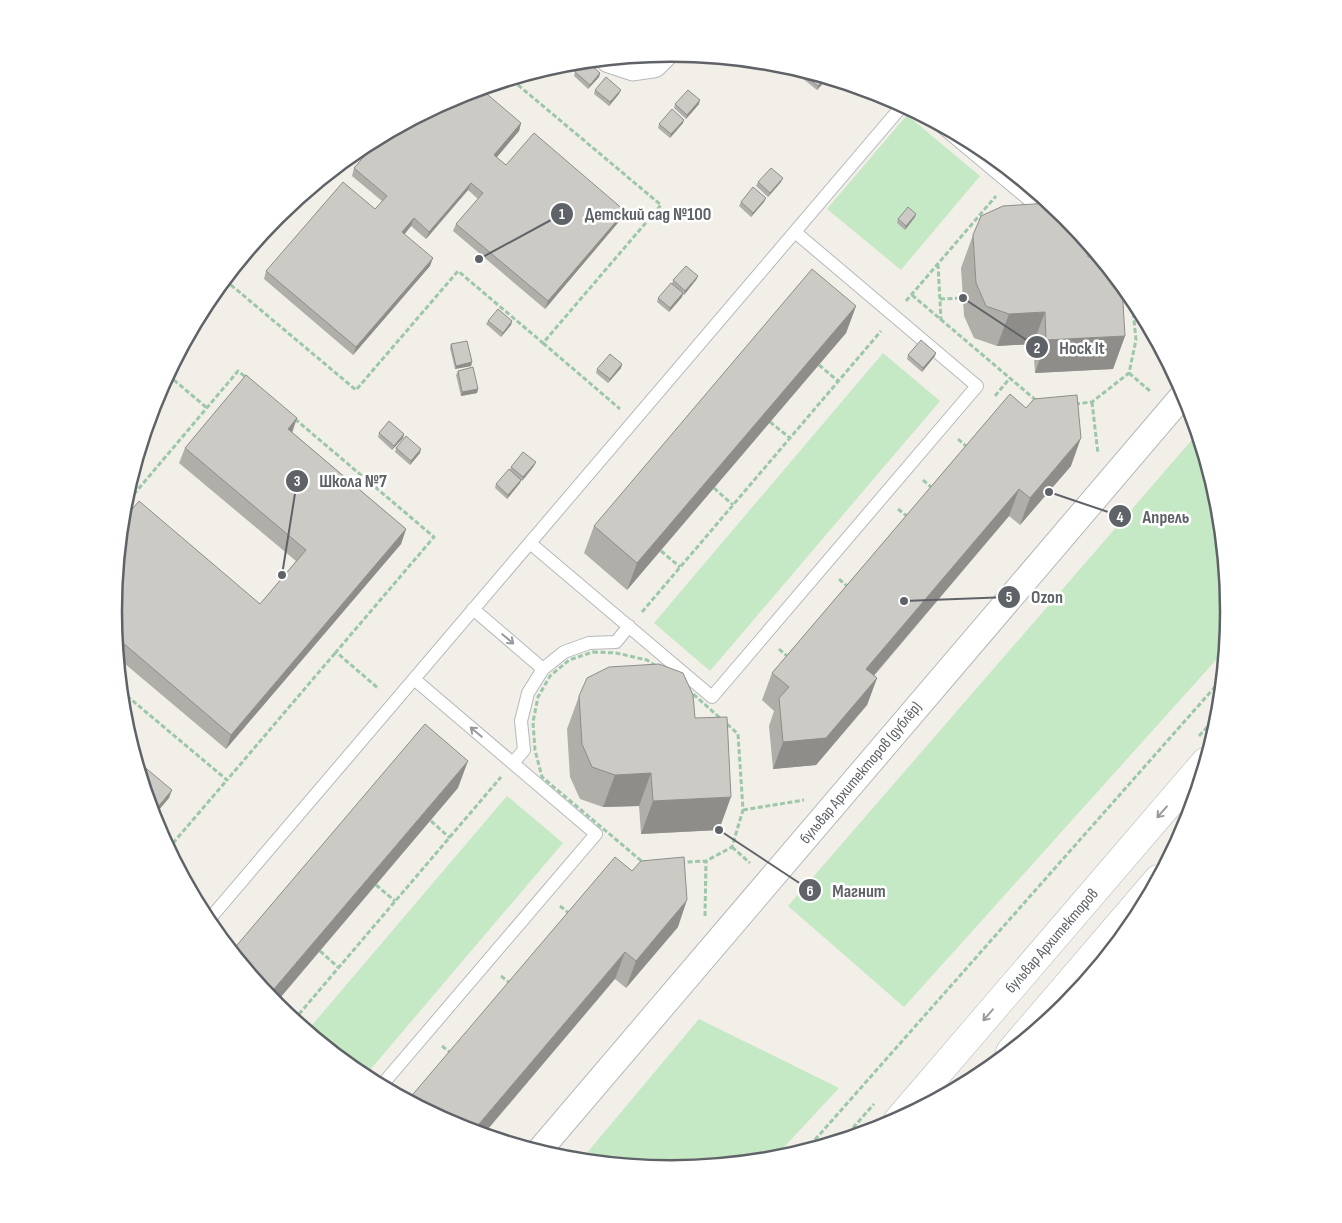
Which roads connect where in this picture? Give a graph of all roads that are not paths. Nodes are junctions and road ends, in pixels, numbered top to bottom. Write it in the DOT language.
graph roads {
  1 [pos="656,63"];
  2 [pos="624,65"];
  3 [pos="897,111"];
  4 [pos="974,154"];
  5 [pos="1052,219"];
  6 [pos="795,232"];
  7 [pos="1066,232"];
  8 [pos="1072,237"];
  9 [pos="1178,401"];
  10 [pos="530,543"];
  11 [pos="473,609"];
  12 [pos="629,626"];
  13 [pos="543,669"];
  14 [pos="414,679"];
  15 [pos="513,763"];
  16 [pos="1195,773"];
  17 [pos="1133,908"];
  18 [pos="214,915"];
  19 [pos="1037,1020"];
  20 [pos="386,1080"];
  21 [pos="910,1106"];
  22 [pos="544,1146"];
  1 -- 2 [label="street"];
  3 -- 6 [label="lane"];
  4 -- 5 [label="lane"];
  6 -- 10 [label="lane"];
  6 -- 12 [label="lane"];
  7 -- 8 [label="lane"];
  9 -- 22 [label="street, бульвар Архитекторов (дублёр)"];
  10 -- 11 [label="lane"];
  10 -- 12 [label="lane"];
  11 -- 13 [label="lane, one-way"];
  11 -- 14 [label="lane"];
  12 -- 13 [label="lane"];
  13 -- 15 [label="lane"];
  15 -- 14 [label="lane, one-way"];
  14 -- 18 [label="lane"];
  15 -- 20 [label="lane"];
  16 -- 21 [label="main road, бульвар Архитекторов, one-way"];
  17 -- 19 [label="main road"];
}
